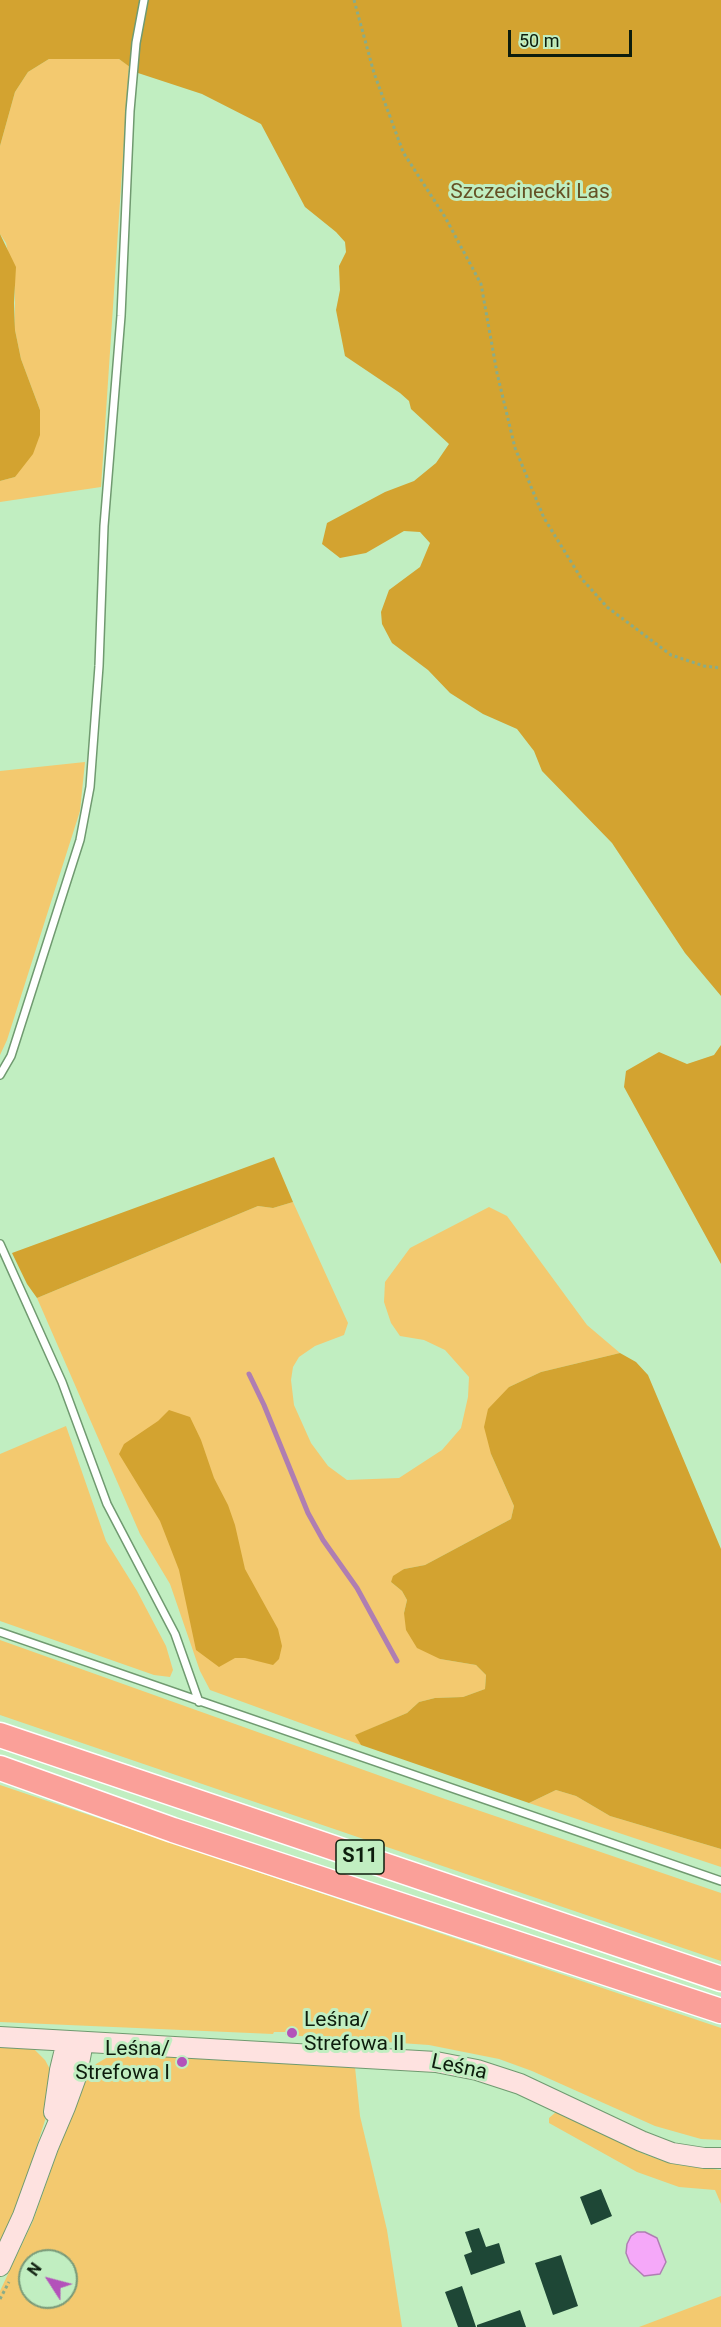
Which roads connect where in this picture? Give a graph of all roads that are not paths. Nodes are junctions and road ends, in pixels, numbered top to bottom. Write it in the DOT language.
graph roads {
  1 [pos="144,0"];
  2 [pos="0,1074"];
  3 [pos="0,1244"];
  4 [pos="0,1632"];
  5 [pos="199,1702"];
  6 [pos="0,1735"];
  7 [pos="0,1768"];
  8 [pos="721,1881"];
  9 [pos="721,1979"];
  10 [pos="721,2011"];
  11 [pos="0,2037"];
  12 [pos="75,2042"];
  13 [pos="721,2158"];
  14 [pos="0,2266"];
  1 -- 2 [label="lane"];
  3 -- 5 [label="lane"];
  4 -- 5 [label="lane"];
  5 -- 8 [label="lane"];
  6 -- 9 [label="highway, S11"];
  7 -- 10 [label="highway, S11"];
  11 -- 12 [label="street, Leśna"];
  12 -- 13 [label="street, Leśna"];
  12 -- 14 [label="street"];
}
